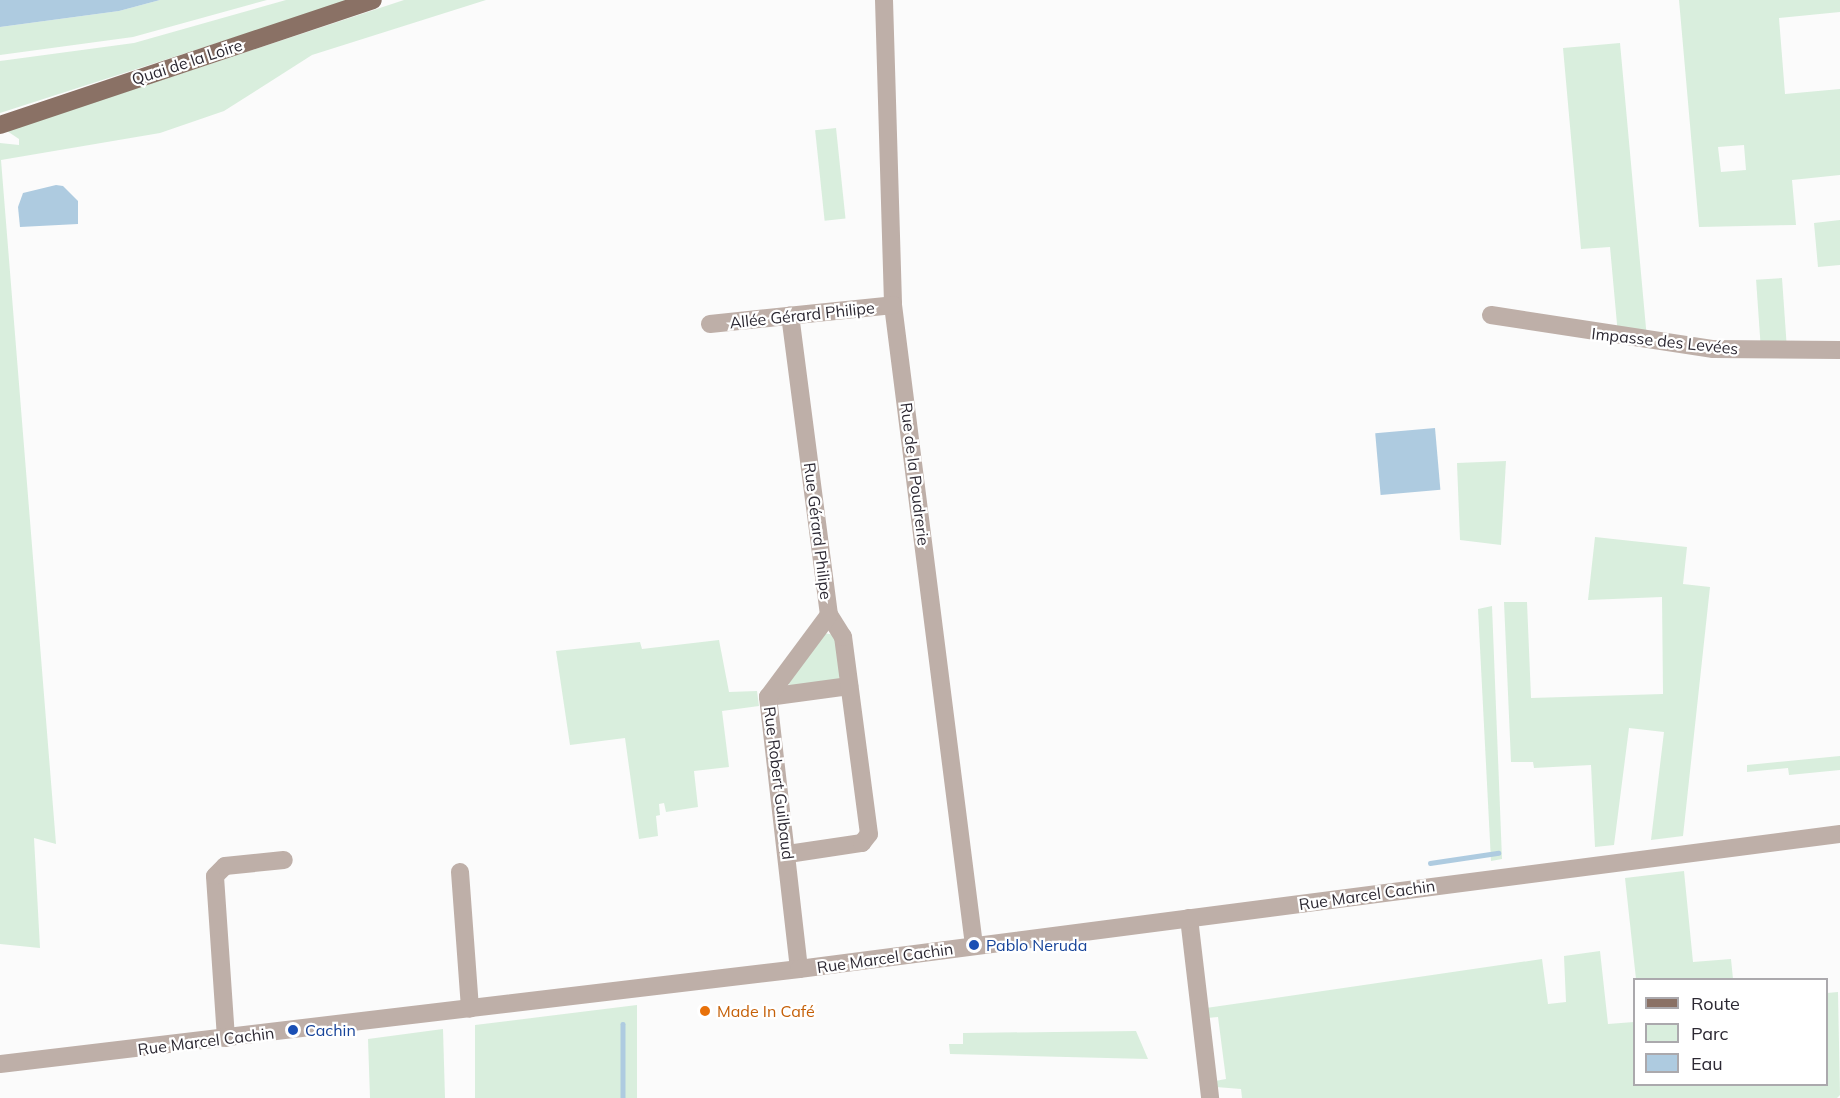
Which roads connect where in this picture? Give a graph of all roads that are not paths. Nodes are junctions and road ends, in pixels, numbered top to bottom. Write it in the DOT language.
graph roads {
  1 [pos="373,0"];
  2 [pos="884,0"];
  3 [pos="0,125"];
  4 [pos="893,305"];
  5 [pos="1491,315"];
  6 [pos="790,316"];
  7 [pos="710,324"];
  8 [pos="1840,350"];
  9 [pos="829,615"];
  10 [pos="849,686"];
  11 [pos="768,697"];
  12 [pos="1840,834"];
  13 [pos="788,854"];
  14 [pos="284,860"];
  15 [pos="460,872"];
  16 [pos="1189,918"];
  17 [pos="974,945"];
  18 [pos="799,969"];
  19 [pos="470,1009"];
  20 [pos="226,1038"];
  21 [pos="0,1064"];
  22 [pos="1210,1098"];
  1 -- 3 [label="main road, Quai de la Loire"];
  2 -- 4 [label="street, Rue de la Poudrerie"];
  4 -- 6 [label="street, Allée Gérard Philipe"];
  4 -- 17 [label="street, Rue de la Poudrerie"];
  5 -- 8 [label="street, Impasse des Levées"];
  6 -- 7 [label="street, Allée Gérard Philipe"];
  6 -- 9 [label="street, Rue Gérard Philipe"];
  9 -- 10 [label="street, Rue Gérard Philipe"];
  9 -- 11 [label="street, Rue Robert Guilbaud"];
  10 -- 11 [label="street"];
  10 -- 13 [label="street, Rue Gérard Philipe"];
  11 -- 13 [label="street, Rue Robert Guilbaud"];
  12 -- 16 [label="street, Rue Marcel Cachin"];
  13 -- 18 [label="street, Rue Robert Guilbaud"];
  14 -- 20 [label="street"];
  15 -- 19 [label="street"];
  16 -- 17 [label="street, Rue Marcel Cachin"];
  16 -- 22 [label="street"];
  17 -- 18 [label="street, Rue Marcel Cachin"];
  18 -- 19 [label="street, Rue Marcel Cachin"];
  19 -- 20 [label="street, Rue Marcel Cachin"];
  20 -- 21 [label="street, Rue Marcel Cachin"];
}
